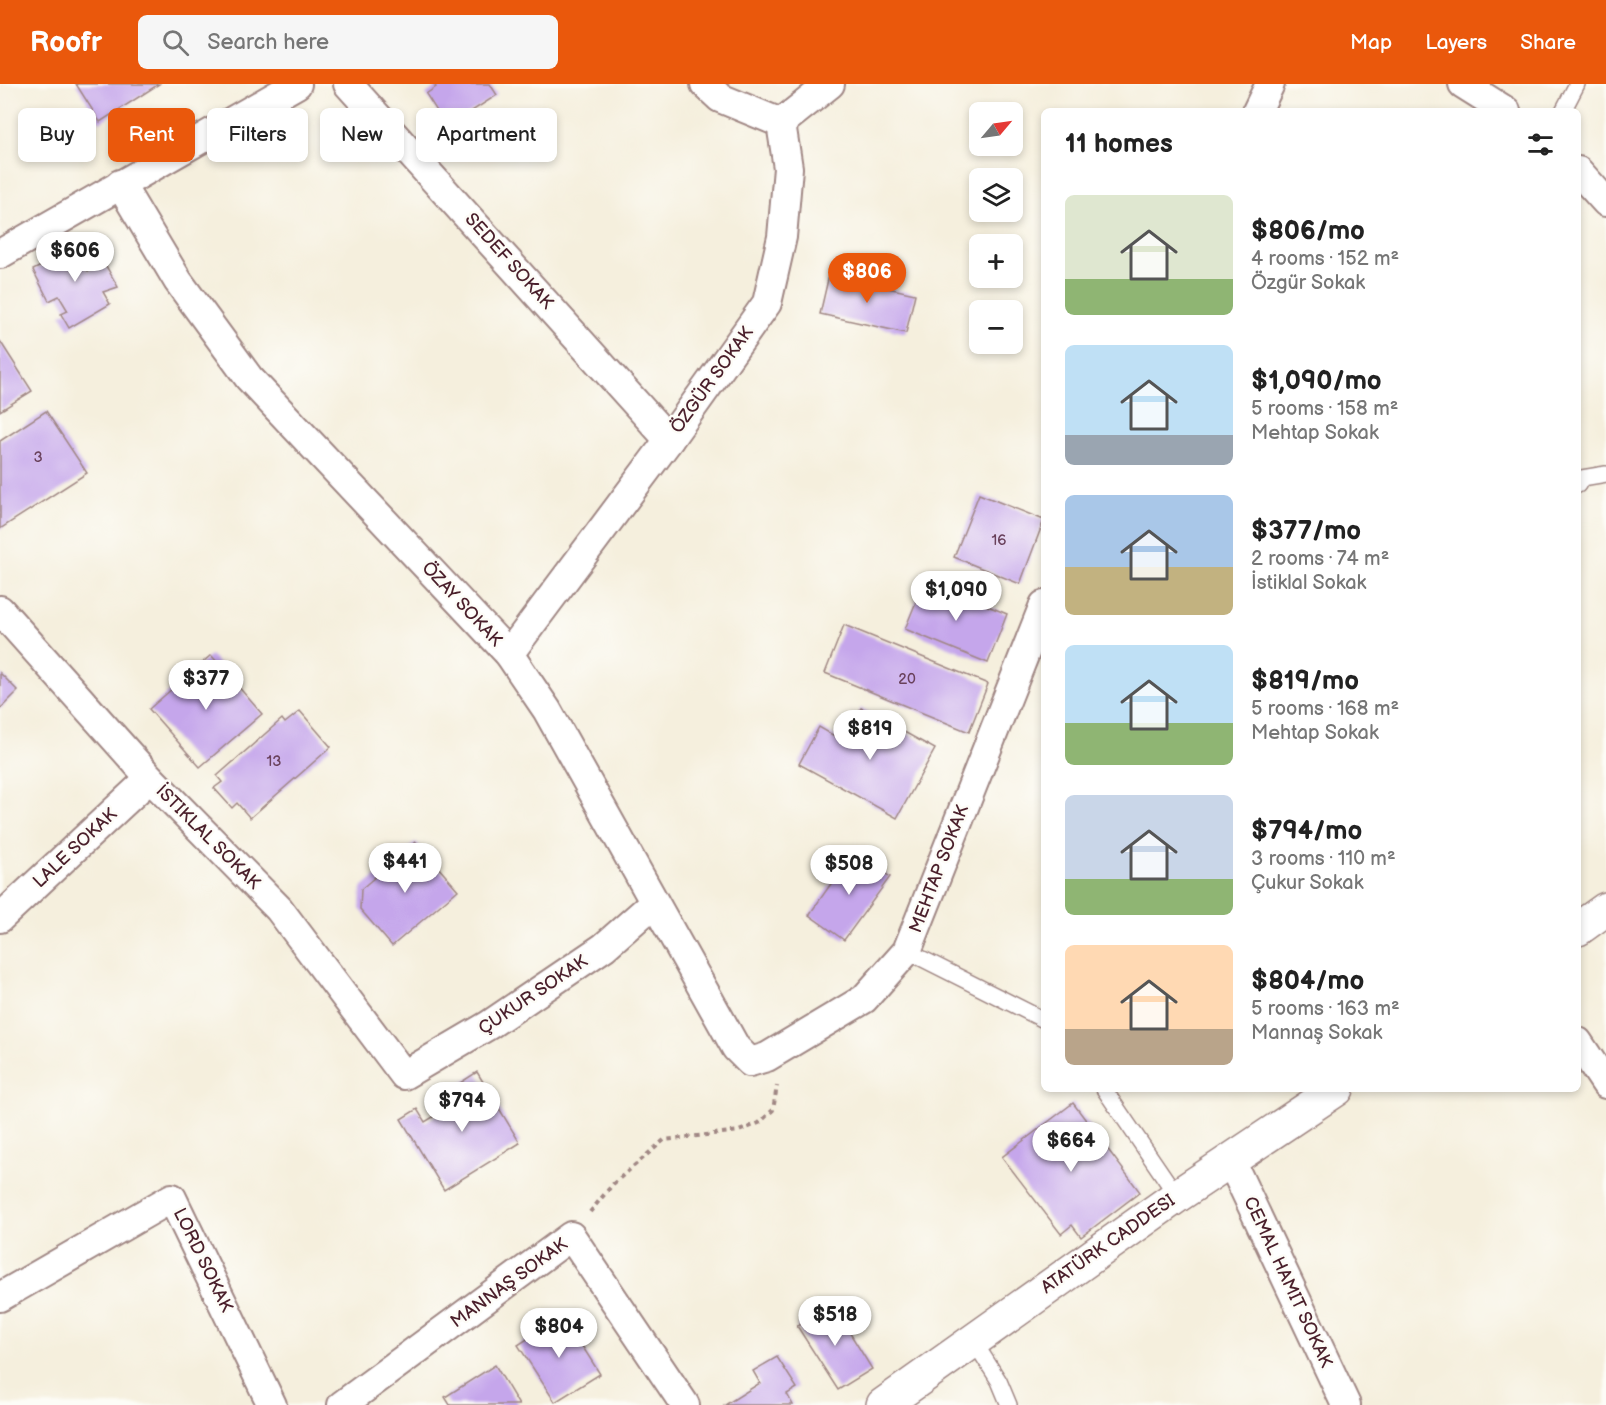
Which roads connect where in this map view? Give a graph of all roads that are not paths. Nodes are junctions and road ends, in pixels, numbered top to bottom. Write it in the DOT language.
graph roads {
  1 [pos="297,84"];
  2 [pos="348,84"];
  3 [pos="705,84"];
  4 [pos="830,84"];
  5 [pos="1270,84"];
  6 [pos="1463,84"];
  7 [pos="1577,84"];
  8 [pos="1258,108"];
  9 [pos="1501,108"];
  10 [pos="1565,108"];
  11 [pos="780,123"];
  12 [pos="1581,174"];
  13 [pos="120,184"];
  14 [pos="1606,202"];
  15 [pos="0,254"];
  16 [pos="669,440"];
  17 [pos="1606,474"];
  18 [pos="1581,480"];
  19 [pos="0,610"];
  20 [pos="1041,613"];
  21 [pos="509,654"];
  22 [pos="150,778"];
  23 [pos="654,903"];
  24 [pos="0,918"];
  25 [pos="907,951"];
  26 [pos="1041,1018"];
  27 [pos="1581,1046"];
  28 [pos="758,1059"];
  29 [pos="404,1075"];
  30 [pos="1606,1084"];
  31 [pos="1106,1092"];
  32 [pos="1332,1092"];
  33 [pos="1230,1159"];
  34 [pos="1177,1196"];
  35 [pos="0,1297"];
  36 [pos="973,1340"];
  37 [pos="272,1405"];
  38 [pos="342,1405"];
  39 [pos="685,1405"];
  40 [pos="883,1405"];
  41 [pos="1009,1405"];
  42 [pos="1346,1405"];
  1 -- 13 [label="street"];
  2 -- 16 [label="street, SEDEF SOKAK"];
  3 -- 11 [label="street"];
  4 -- 11 [label="street"];
  5 -- 8 [label="street"];
  6 -- 9 [label="street"];
  7 -- 10 [label="lane"];
  11 -- 16 [label="street, ÖZGÜR SOKAK"];
  12 -- 14 [label="street"];
  13 -- 15 [label="street"];
  13 -- 21 [label="street, ÖZAY SOKAK"];
  16 -- 21 [label="street, ÖZGÜR SOKAK"];
  17 -- 18 [label="lane"];
  19 -- 22 [label="street, İSTIKLAL SOKAK"];
  20 -- 25 [label="street, MEHTAP SOKAK"];
  21 -- 23 [label="street, ÖZAY SOKAK"];
  22 -- 24 [label="street, LALE SOKAK"];
  22 -- 29 [label="street, İSTIKLAL SOKAK"];
  23 -- 28 [label="street, ÖZAY SOKAK"];
  23 -- 29 [label="street, ÇUKUR SOKAK"];
  25 -- 26 [label="lane"];
  25 -- 28 [label="street, MEHTAP SOKAK"];
  27 -- 30 [label="street"];
  31 -- 34 [label="lane"];
  32 -- 33 [label="street, ATATÜRK CADDESI"];
  33 -- 34 [label="street, ATATÜRK CADDESI"];
  33 -- 42 [label="street, CEMAL HAMIT SOKAK"];
  34 -- 36 [label="street, ATATÜRK CADDESI"];
  35 -- 37 [label="street, LORD SOKAK"];
  36 -- 40 [label="street, ATATÜRK CADDESI"];
  36 -- 41 [label="lane"];
  38 -- 39 [label="street, MANNAŞ SOKAK"];
}
